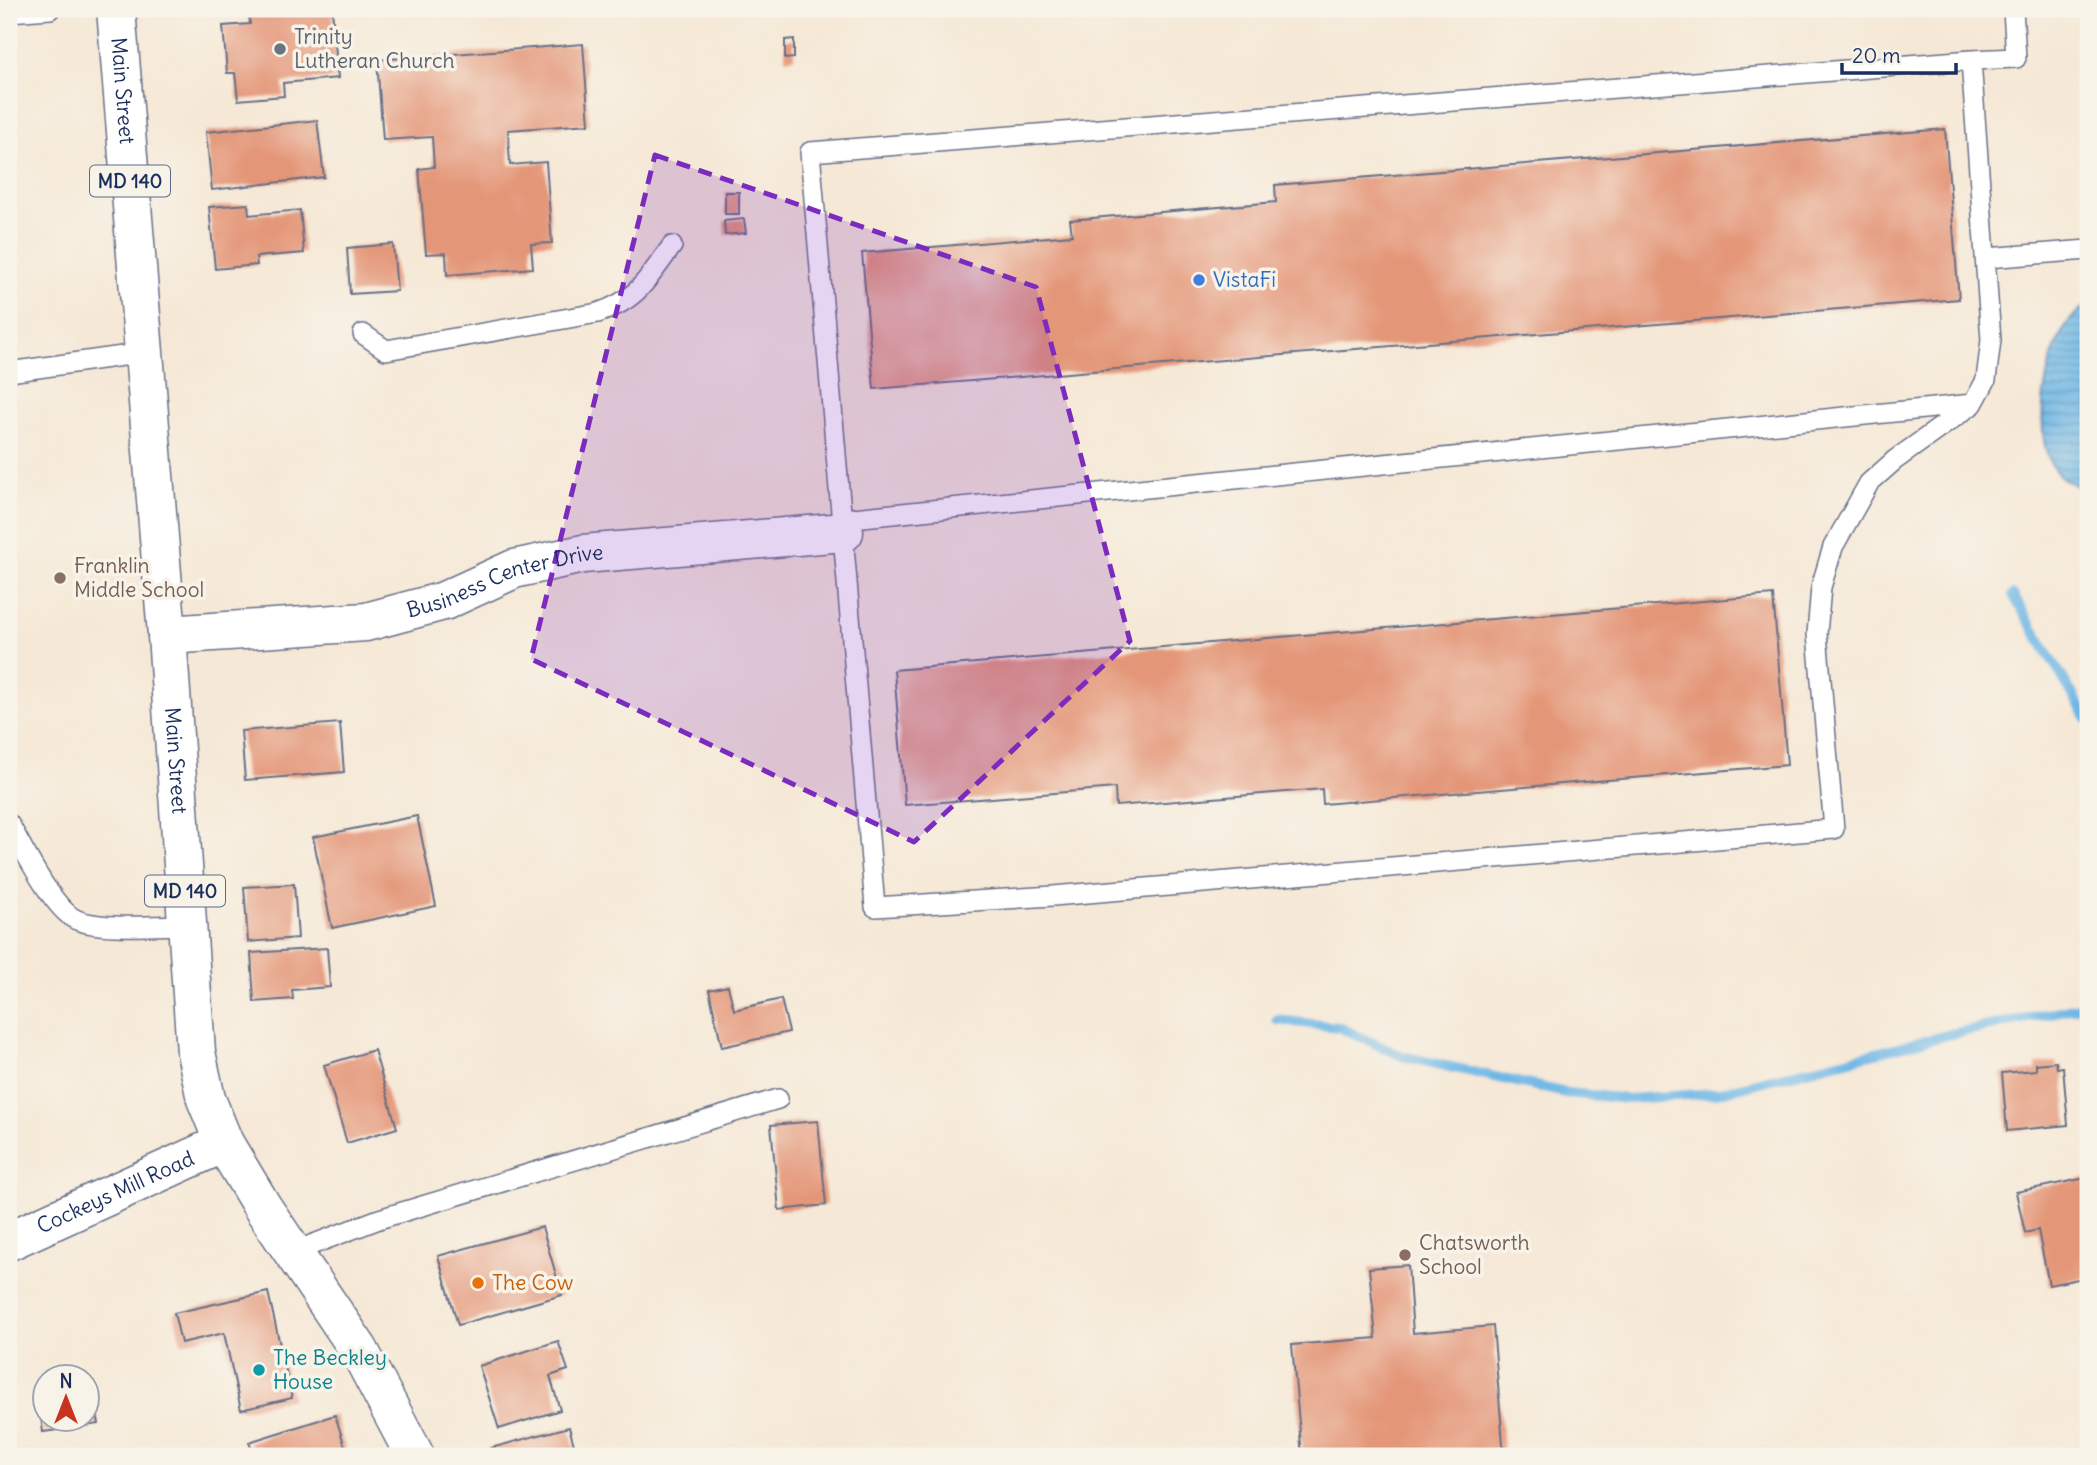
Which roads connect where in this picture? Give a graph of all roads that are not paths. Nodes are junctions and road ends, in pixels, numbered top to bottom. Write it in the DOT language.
graph roads {
  1 [pos="50,9"];
  2 [pos="116,9"];
  3 [pos="2013,9"];
  4 [pos="9,12"];
  5 [pos="1971,60"];
  6 [pos="671,246"];
  7 [pos="2088,250"];
  8 [pos="1986,258"];
  9 [pos="363,334"];
  10 [pos="144,354"];
  11 [pos="9,372"];
  12 [pos="1973,404"];
  13 [pos="844,525"];
  14 [pos="167,635"];
  15 [pos="9,824"];
  16 [pos="187,925"];
  17 [pos="778,1099"];
  18 [pos="223,1143"];
  19 [pos="9,1241"];
  20 [pos="293,1252"];
  21 [pos="415,1456"];
  1 -- 4 [label="lane"];
  2 -- 10 [label="main road, Main Street / MD 140"];
  3 -- 5 [label="lane"];
  5 -- 8 [label="lane"];
  5 -- 13 [label="lane"];
  6 -- 9 [label="lane"];
  7 -- 8 [label="lane"];
  8 -- 12 [label="lane"];
  10 -- 11 [label="lane"];
  10 -- 14 [label="main road, Main Street / MD 140"];
  12 -- 13 [label="lane"];
  12 -- 13 [label="lane"];
  13 -- 14 [label="main road, Business Center Drive"];
  14 -- 16 [label="main road, Main Street / MD 140"];
  15 -- 16 [label="lane"];
  16 -- 18 [label="main road, Main Street / MD 140"];
  17 -- 20 [label="lane"];
  18 -- 19 [label="main road, Cockeys Mill Road"];
  18 -- 20 [label="main road, Main Street / MD 140"];
  20 -- 21 [label="main road, Main Street / MD 140"];
}
